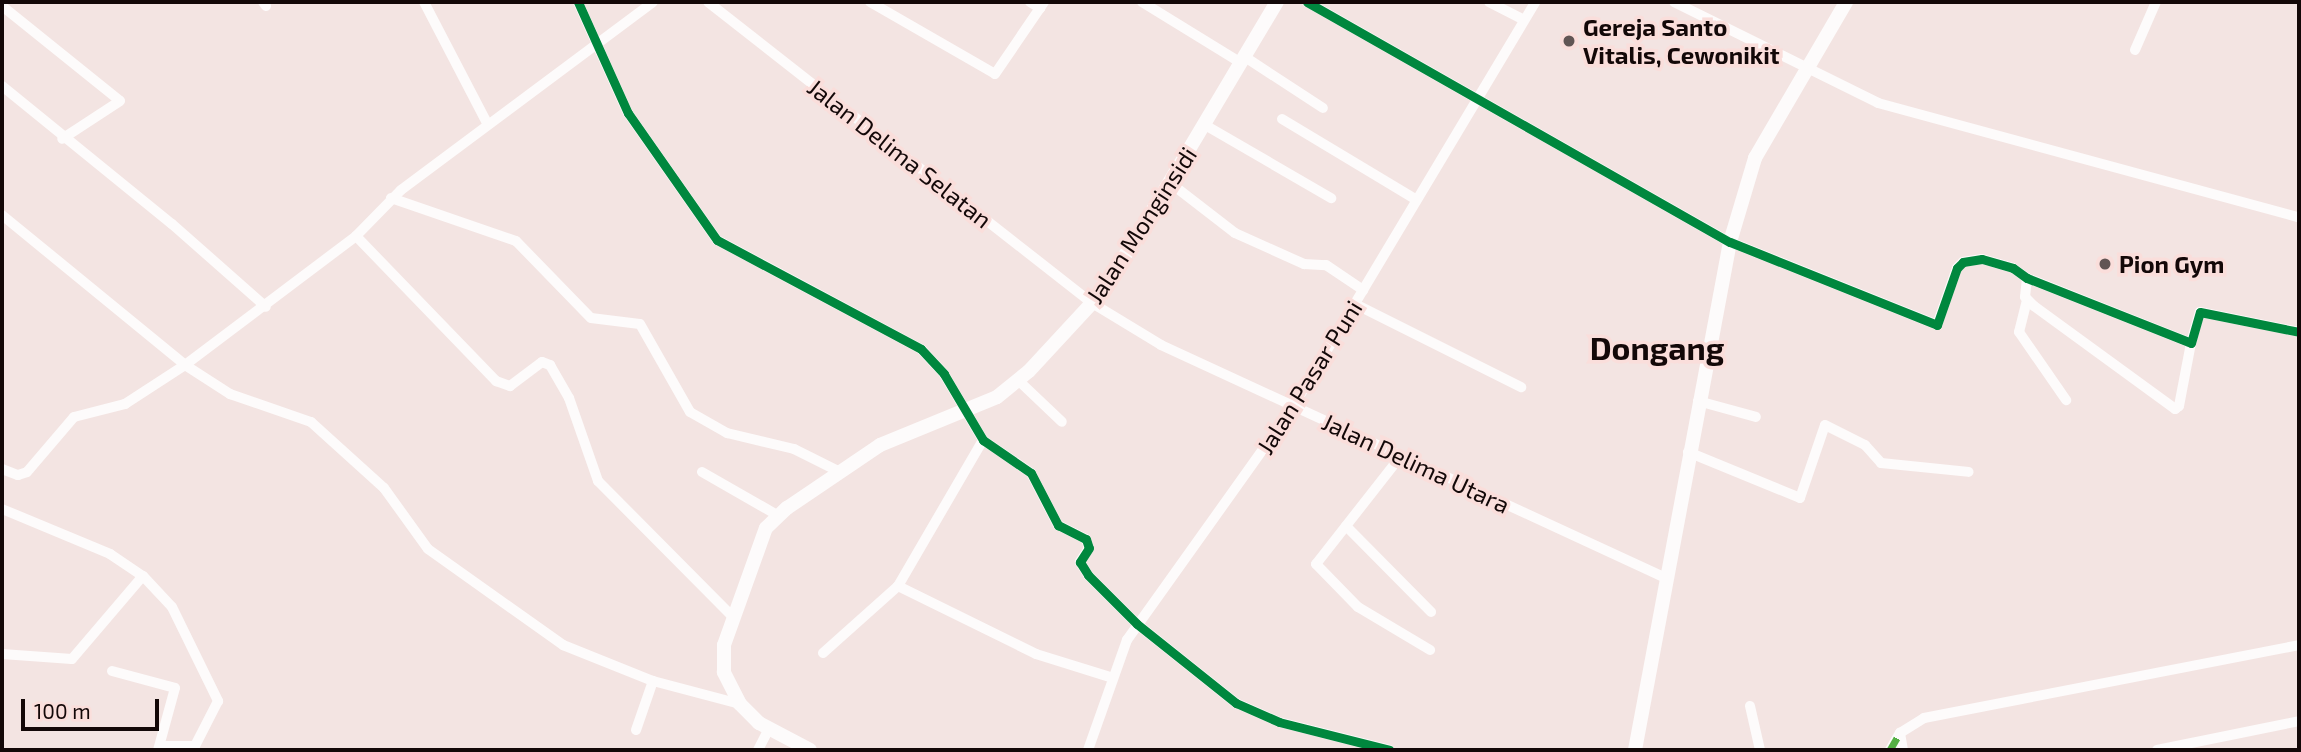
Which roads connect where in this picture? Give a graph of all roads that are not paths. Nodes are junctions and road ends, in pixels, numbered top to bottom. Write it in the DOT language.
graph roads {
  1 [pos="424,2"];
  2 [pos="578,2"];
  3 [pos="653,2"];
  4 [pos="708,2"];
  5 [pos="870,2"];
  6 [pos="1142,2"];
  7 [pos="1278,2"];
  8 [pos="1307,2"];
  9 [pos="1489,2"];
  10 [pos="1535,2"];
  11 [pos="1674,2"];
  12 [pos="1846,2"];
  13 [pos="2156,2"];
  14 [pos="1038,4"];
  15 [pos="2,6"];
  16 [pos="1524,20"];
  17 [pos="596,42"];
  18 [pos="2135,50"];
  19 [pos="1243,60"];
  20 [pos="1806,69"];
  21 [pos="2,86"];
  22 [pos="1477,98"];
  23 [pos="1323,108"];
  24 [pos="1282,119"];
  25 [pos="487,123"];
  26 [pos="1205,125"];
  27 [pos="62,139"];
  28 [pos="1169,182"];
  29 [pos="391,198"];
  30 [pos="1331,198"];
  31 [pos="1417,200"];
  32 [pos="2,215"];
  33 [pos="2299,217"];
  34 [pos="356,236"];
  35 [pos="1730,242"];
  36 [pos="2027,278"];
  37 [pos="1363,290"];
  38 [pos="2027,300"];
  39 [pos="1092,303"];
  40 [pos="1355,304"];
  41 [pos="266,307"];
  42 [pos="2299,332"];
  43 [pos="2191,343"];
  44 [pos="185,365"];
  45 [pos="1019,381"];
  46 [pos="1521,387"];
  47 [pos="2066,400"];
  48 [pos="1698,401"];
  49 [pos="1293,407"];
  50 [pos="963,411"];
  51 [pos="1756,416"];
  52 [pos="1062,422"];
  53 [pos="984,440"];
  54 [pos="1688,452"];
  55 [pos="1400,457"];
  56 [pos="2,469"];
  57 [pos="702,472"];
  58 [pos="840,472"];
  59 [pos="1969,472"];
  60 [pos="2,509"];
  61 [pos="777,515"];
  62 [pos="1346,526"];
  63 [pos="144,576"];
  64 [pos="1668,579"];
  65 [pos="898,586"];
  66 [pos="1431,612"];
  67 [pos="736,619"];
  68 [pos="1137,624"];
  69 [pos="2299,645"];
  70 [pos="1430,650"];
  71 [pos="823,653"];
  72 [pos="2,654"];
  73 [pos="112,671"];
  74 [pos="1111,677"];
  75 [pos="653,681"];
  76 [pos="740,704"];
  77 [pos="1749,706"];
  78 [pos="2299,721"];
  79 [pos="636,730"];
  80 [pos="768,730"];
  81 [pos="1900,733"];
  82 [pos="159,748"];
  83 [pos="758,750"];
  84 [pos="810,750"];
  85 [pos="1088,750"];
  86 [pos="1390,750"];
  87 [pos="1635,750"];
  88 [pos="1760,750"];
  89 [pos="1890,750"];
  90 [pos="1903,750"];
  91 [pos="2157,750"];
  1 -- 25 [label="street"];
  2 -- 17 [label="street"];
  3 -- 17 [label="street"];
  4 -- 39 [label="street, Jalan Delima Selatan"];
  5 -- 14 [label="street"];
  6 -- 19 [label="street"];
  7 -- 19 [label="street, Jalan Monginsidi"];
  8 -- 22 [label="street"];
  9 -- 16 [label="street"];
  10 -- 16 [label="street, Jalan Pasar Puni"];
  11 -- 20 [label="street"];
  12 -- 20 [label="street"];
  13 -- 18 [label="street"];
  15 -- 27 [label="street"];
  16 -- 22 [label="street, Jalan Pasar Puni"];
  17 -- 25 [label="street"];
  17 -- 50 [label="street"];
  19 -- 23 [label="street"];
  19 -- 26 [label="street, Jalan Monginsidi"];
  20 -- 33 [label="street"];
  20 -- 35 [label="street"];
  21 -- 27 [label="street"];
  22 -- 31 [label="street, Jalan Pasar Puni"];
  22 -- 35 [label="street"];
  24 -- 31 [label="street"];
  25 -- 29 [label="street"];
  26 -- 28 [label="street, Jalan Monginsidi"];
  26 -- 30 [label="street"];
  27 -- 41 [label="street"];
  28 -- 37 [label="street"];
  28 -- 39 [label="street, Jalan Monginsidi"];
  29 -- 34 [label="street"];
  29 -- 58 [label="street"];
  31 -- 37 [label="street, Jalan Pasar Puni"];
  32 -- 44 [label="street"];
  34 -- 41 [label="street"];
  34 -- 67 [label="street"];
  35 -- 36 [label="street"];
  35 -- 48 [label="street"];
  36 -- 38 [label="street"];
  36 -- 43 [label="street"];
  37 -- 40 [label="street, Jalan Pasar Puni"];
  38 -- 43 [label="street"];
  38 -- 47 [label="street"];
  39 -- 45 [label="street, Jalan Monginsidi"];
  39 -- 49 [label="street, Jalan Delima Utara"];
  40 -- 46 [label="street"];
  40 -- 49 [label="street, Jalan Pasar Puni"];
  41 -- 44 [label="street"];
  42 -- 43 [label="street"];
  44 -- 56 [label="street"];
  44 -- 75 [label="street"];
  45 -- 50 [label="street, Jalan Monginsidi"];
  45 -- 52 [label="street"];
  48 -- 51 [label="street"];
  48 -- 54 [label="street"];
  49 -- 55 [label="street, Jalan Delima Utara"];
  49 -- 68 [label="street, Jalan Pasar Puni"];
  50 -- 53 [label="street"];
  50 -- 58 [label="street, Jalan Monginsidi"];
  53 -- 65 [label="street"];
  53 -- 68 [label="street"];
  54 -- 59 [label="street"];
  54 -- 64 [label="street"];
  55 -- 62 [label="street"];
  55 -- 64 [label="street, Jalan Delima Utara"];
  57 -- 61 [label="street"];
  58 -- 61 [label="street, Jalan Monginsidi"];
  60 -- 63 [label="street"];
  61 -- 67 [label="street, Jalan Monginsidi"];
  62 -- 66 [label="street"];
  62 -- 70 [label="street"];
  63 -- 72 [label="street"];
  63 -- 82 [label="street"];
  64 -- 87 [label="street"];
  65 -- 71 [label="street"];
  65 -- 74 [label="street"];
  67 -- 76 [label="street, Jalan Monginsidi"];
  68 -- 74 [label="street, Jalan Pasar Puni"];
  68 -- 86 [label="street"];
  69 -- 81 [label="street"];
  73 -- 82 [label="street"];
  74 -- 85 [label="street, Jalan Pasar Puni"];
  75 -- 76 [label="street"];
  75 -- 79 [label="street"];
  76 -- 80 [label="street, Jalan Monginsidi"];
  77 -- 88 [label="street"];
  78 -- 91 [label="street"];
  80 -- 83 [label="street"];
  80 -- 84 [label="street, Jalan Monginsidi"];
  81 -- 89 [label="street"];
  81 -- 90 [label="street"];
}
